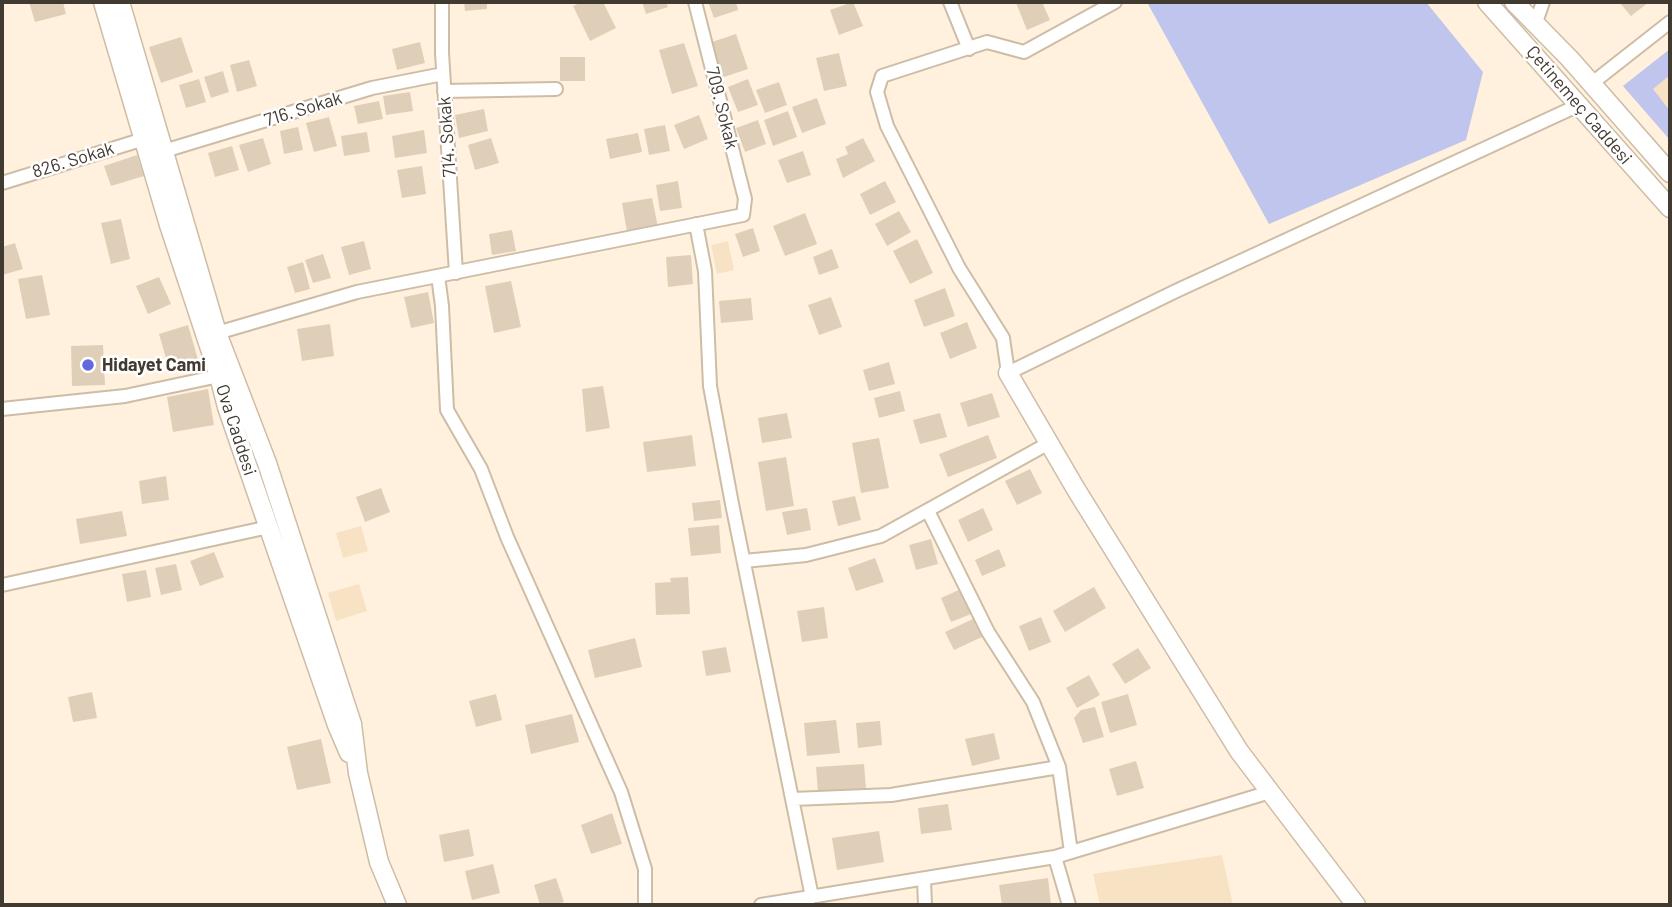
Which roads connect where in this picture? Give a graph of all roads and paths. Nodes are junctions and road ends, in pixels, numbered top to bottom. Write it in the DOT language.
graph roads {
  1 [pos="103,2"];
  2 [pos="120,2"];
  3 [pos="442,2"];
  4 [pos="695,2"];
  5 [pos="950,2"];
  6 [pos="1115,2"];
  7 [pos="1488,2"];
  8 [pos="1514,2"];
  9 [pos="1543,2"];
  10 [pos="1670,22"];
  11 [pos="1535,25"];
  12 [pos="969,49"];
  13 [pos="443,74"];
  14 [pos="1591,84"];
  15 [pos="556,89"];
  16 [pos="444,91"];
  17 [pos="1579,105"];
  18 [pos="144,139"];
  19 [pos="164,151"];
  20 [pos="1670,173"];
  21 [pos="2,183"];
  22 [pos="1670,208"];
  23 [pos="696,225"];
  24 [pos="456,273"];
  25 [pos="438,276"];
  26 [pos="217,333"];
  27 [pos="1008,373"];
  28 [pos="219,376"];
  29 [pos="2,409"];
  30 [pos="1049,443"];
  31 [pos="928,511"];
  32 [pos="269,527"];
  33 [pos="744,561"];
  34 [pos="2,584"];
  35 [pos="1059,767"];
  36 [pos="358,773"];
  37 [pos="1270,792"];
  38 [pos="793,799"];
  39 [pos="1071,852"];
  40 [pos="1055,857"];
  41 [pos="924,880"];
  42 [pos="812,897"];
  43 [pos="397,905"];
  44 [pos="645,905"];
  45 [pos="761,905"];
  46 [pos="925,905"];
  47 [pos="1069,905"];
  48 [pos="1356,905"];
  1 -- 18 [label="street, Ova Caddesi"];
  2 -- 19 [label="street, Ova Caddesi"];
  3 -- 13 [label="street, 714. Sokak"];
  4 -- 23 [label="street, 709. Sokak"];
  5 -- 12 [label="street"];
  6 -- 12 [label="street"];
  7 -- 17 [label="street, Çetinemeç Caddesi"];
  8 -- 11 [label="street, Çetinemeç Caddesi"];
  9 -- 11 [label="street"];
  10 -- 14 [label="street"];
  11 -- 14 [label="street, Çetinemeç Caddesi"];
  12 -- 27 [label="street"];
  13 -- 16 [label="street, 714. Sokak"];
  13 -- 19 [label="street, 716. Sokak"];
  14 -- 20 [label="street, Çetinemeç Caddesi"];
  15 -- 16 [label="street"];
  16 -- 24 [label="street, 714. Sokak"];
  17 -- 22 [label="street, Çetinemeç Caddesi"];
  17 -- 27 [label="street"];
  18 -- 21 [label="street, 826. Sokak"];
  18 -- 28 [label="street, Ova Caddesi"];
  19 -- 26 [label="street, Ova Caddesi"];
  23 -- 24 [label="street"];
  23 -- 33 [label="street"];
  24 -- 25 [label="street"];
  25 -- 26 [label="street"];
  25 -- 44 [label="street"];
  26 -- 36 [label="street, Ova Caddesi"];
  27 -- 30 [label="street"];
  28 -- 29 [label="street"];
  28 -- 32 [label="street, Ova Caddesi"];
  30 -- 31 [label="street"];
  30 -- 37 [label="street"];
  31 -- 33 [label="street"];
  31 -- 35 [label="street"];
  32 -- 34 [label="street"];
  32 -- 36 [label="street, Ova Caddesi"];
  33 -- 38 [label="street"];
  35 -- 38 [label="street"];
  35 -- 39 [label="street"];
  36 -- 43 [label="street, Ova Caddesi"];
  37 -- 39 [label="street"];
  37 -- 48 [label="street"];
  38 -- 42 [label="street"];
  39 -- 40 [label="street"];
  40 -- 41 [label="street"];
  40 -- 47 [label="street"];
  41 -- 42 [label="street"];
  41 -- 46 [label="street"];
  42 -- 45 [label="street"];
}
